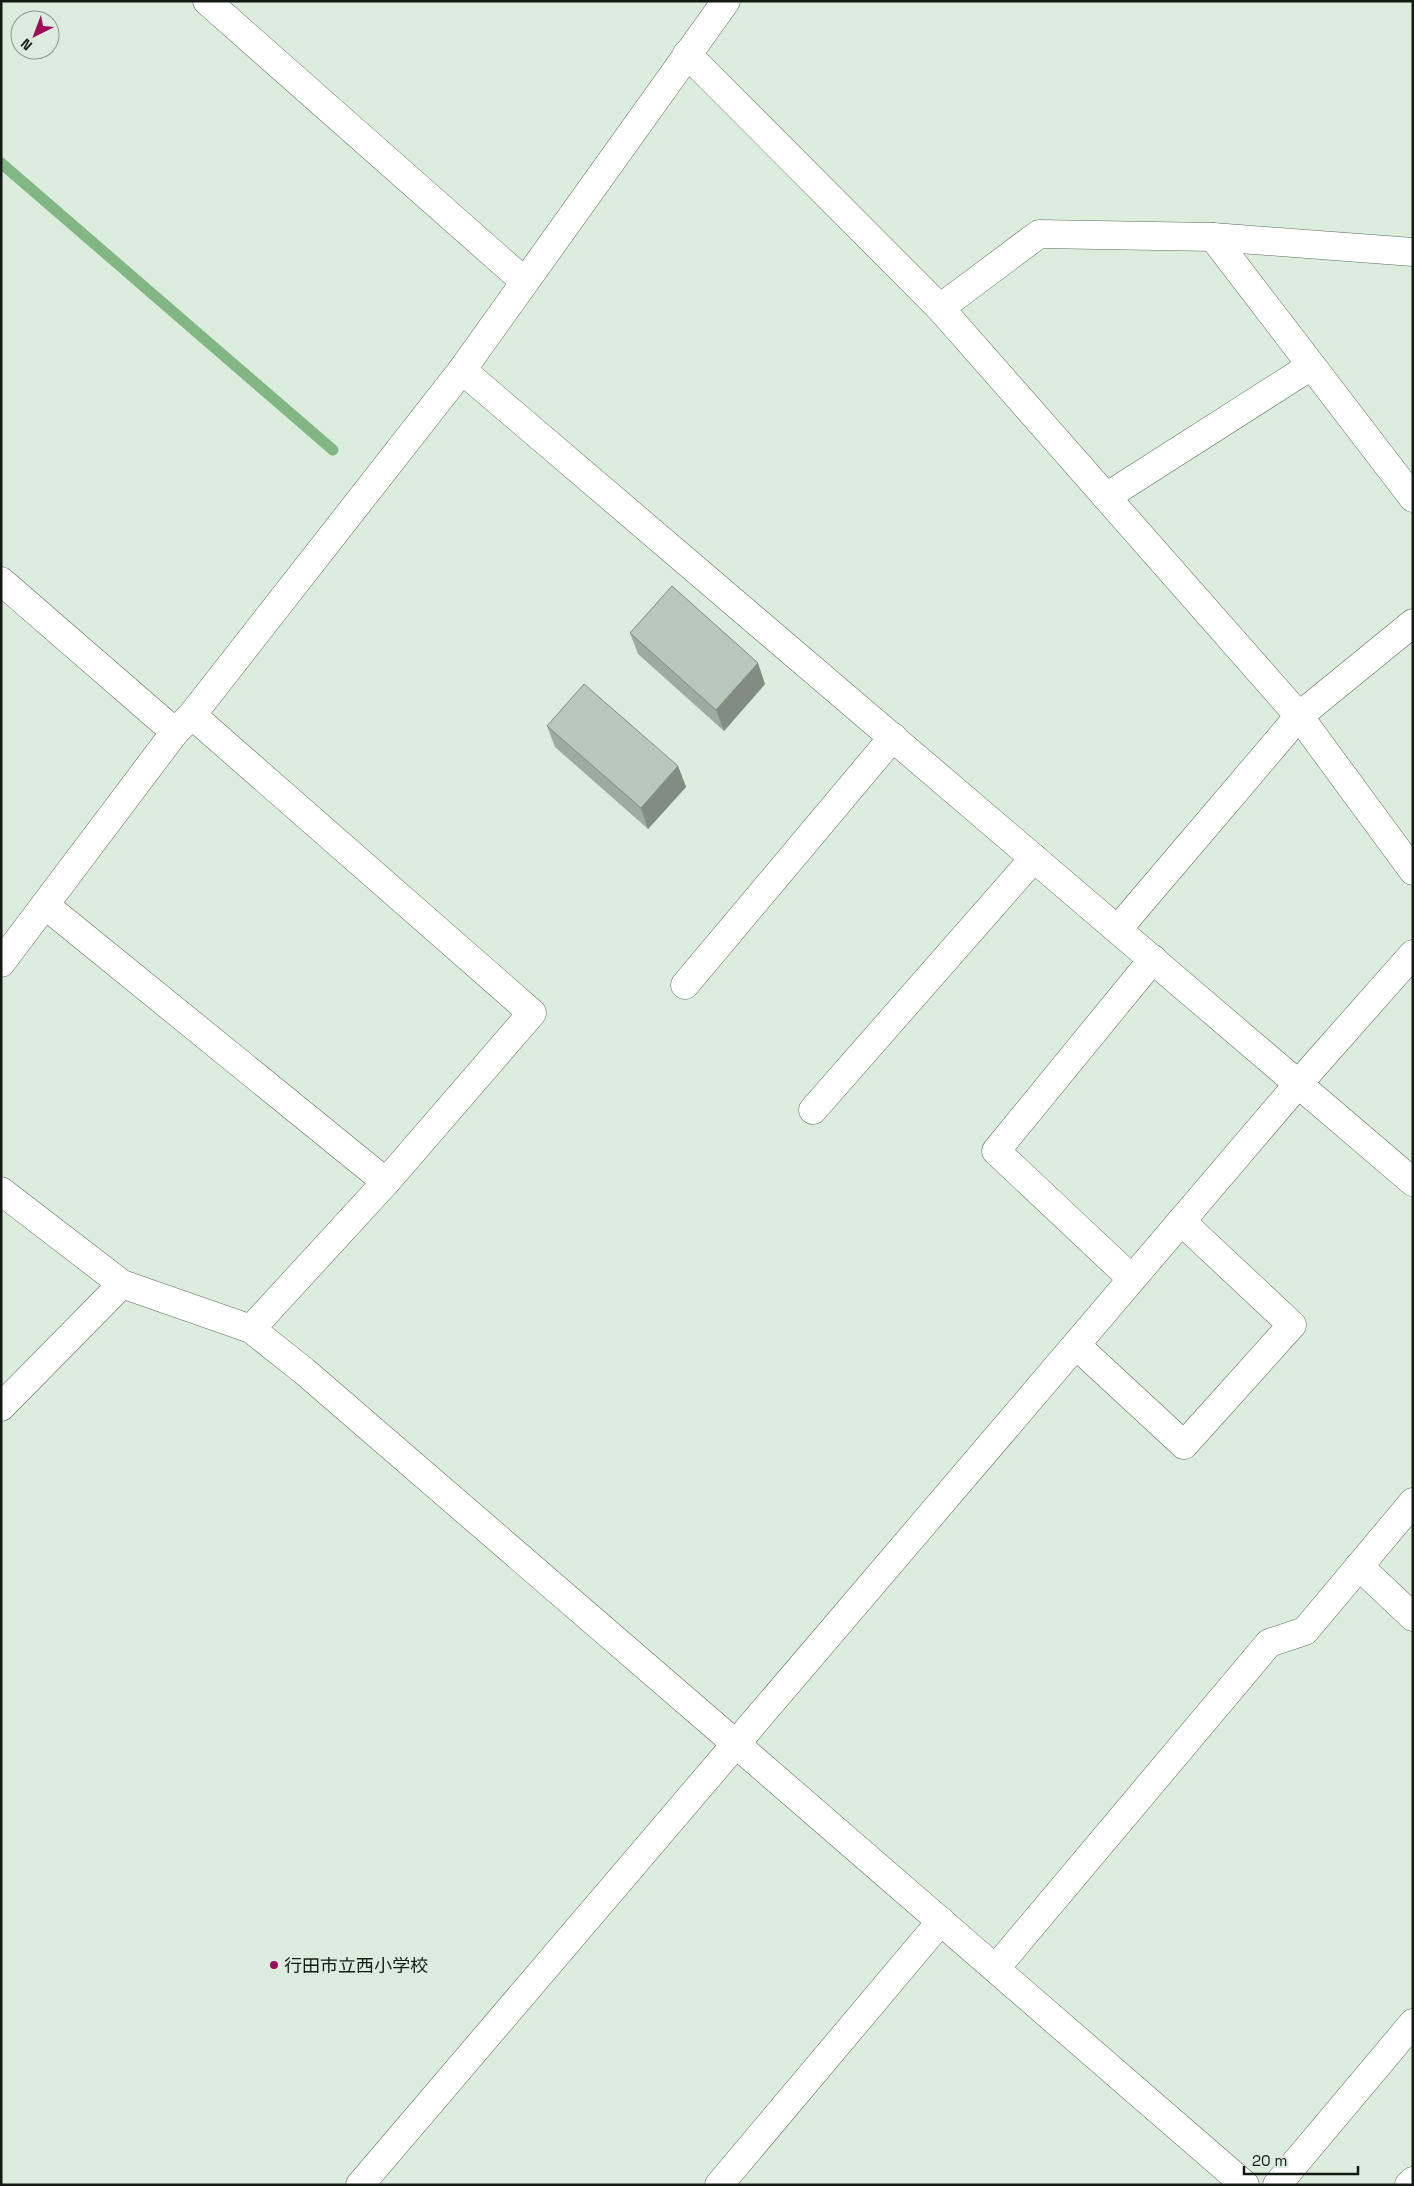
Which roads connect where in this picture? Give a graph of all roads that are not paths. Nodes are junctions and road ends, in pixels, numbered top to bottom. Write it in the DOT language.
graph roads {
  1 [pos="207,1"];
  2 [pos="726,1"];
  3 [pos="687,54"];
  4 [pos="1213,237"];
  5 [pos="1413,252"];
  6 [pos="524,282"];
  7 [pos="940,308"];
  8 [pos="1311,366"];
  9 [pos="462,370"];
  10 [pos="1106,497"];
  11 [pos="1413,498"];
  12 [pos="1,581"];
  13 [pos="1413,623"];
  14 [pos="1299,716"];
  15 [pos="183,724"];
  16 [pos="893,737"];
  17 [pos="1034,858"];
  18 [pos="1413,871"];
  19 [pos="45,906"];
  20 [pos="1118,929"];
  21 [pos="1413,954"];
  22 [pos="1154,960"];
  23 [pos="1,963"];
  24 [pos="685,985"];
  25 [pos="1299,1083"];
  26 [pos="813,1110"];
  27 [pos="386,1182"];
  28 [pos="1413,1182"];
  29 [pos="1,1191"];
  30 [pos="1182,1221"];
  31 [pos="1132,1279"];
  32 [pos="122,1284"];
  33 [pos="250,1329"];
  34 [pos="1076,1345"];
  35 [pos="1,1407"];
  36 [pos="1413,1502"];
  37 [pos="1360,1566"];
  38 [pos="1413,1617"];
  39 [pos="736,1744"];
  40 [pos="941,1921"];
  41 [pos="996,1968"];
  42 [pos="1413,2023"];
  43 [pos="1413,2180"];
  44 [pos="360,2185"];
  45 [pos="719,2185"];
  46 [pos="1245,2185"];
  47 [pos="1277,2185"];
  48 [pos="1409,2185"];
  1 -- 6 [label="street"];
  2 -- 3 [label="street"];
  3 -- 6 [label="street"];
  3 -- 7 [label="street"];
  4 -- 5 [label="street"];
  4 -- 7 [label="street"];
  4 -- 8 [label="street"];
  6 -- 9 [label="street"];
  7 -- 10 [label="street"];
  8 -- 10 [label="street"];
  8 -- 11 [label="street"];
  9 -- 15 [label="street"];
  9 -- 16 [label="street"];
  10 -- 14 [label="street"];
  12 -- 15 [label="street"];
  13 -- 14 [label="street"];
  14 -- 18 [label="street"];
  14 -- 20 [label="street"];
  15 -- 19 [label="street"];
  15 -- 27 [label="street"];
  16 -- 17 [label="street"];
  16 -- 24 [label="street"];
  17 -- 20 [label="street"];
  17 -- 26 [label="street"];
  19 -- 23 [label="street"];
  19 -- 27 [label="street"];
  20 -- 22 [label="street"];
  21 -- 25 [label="street"];
  22 -- 25 [label="street"];
  22 -- 31 [label="street"];
  25 -- 28 [label="street"];
  25 -- 30 [label="street"];
  27 -- 33 [label="street"];
  29 -- 32 [label="street"];
  30 -- 31 [label="street"];
  30 -- 34 [label="street"];
  31 -- 34 [label="street"];
  32 -- 33 [label="street"];
  32 -- 35 [label="street"];
  33 -- 39 [label="street"];
  34 -- 39 [label="street"];
  36 -- 37 [label="street"];
  37 -- 38 [label="street"];
  37 -- 41 [label="street"];
  39 -- 40 [label="street"];
  39 -- 44 [label="street"];
  40 -- 41 [label="street"];
  40 -- 45 [label="street"];
  41 -- 46 [label="street"];
  42 -- 47 [label="street"];
  43 -- 48 [label="street"];
}
